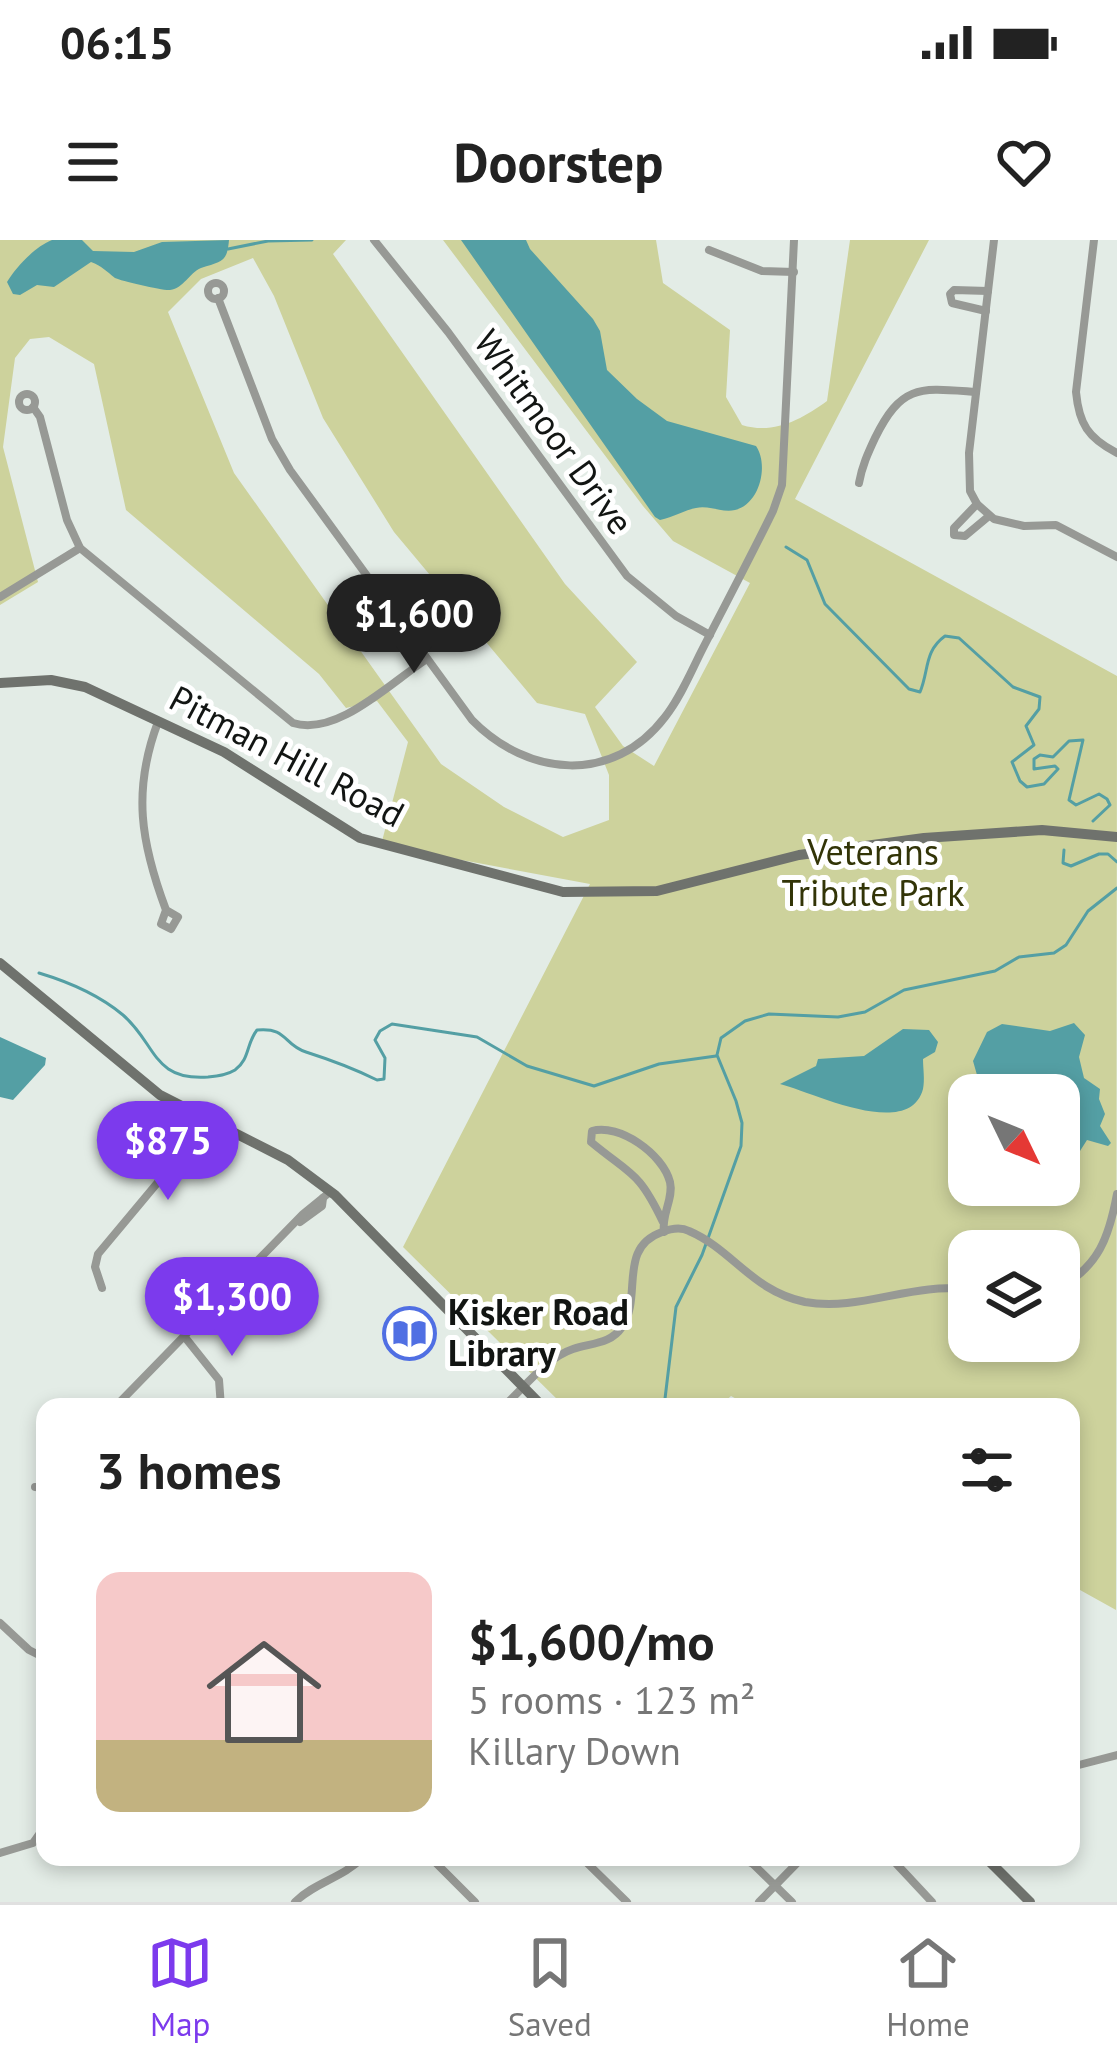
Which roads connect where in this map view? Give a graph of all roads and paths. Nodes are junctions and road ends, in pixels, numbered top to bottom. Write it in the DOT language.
graph roads {
  1 [pos="374,240"];
  2 [pos="794,240"];
  3 [pos="994,240"];
  4 [pos="1094,240"];
  5 [pos="709,250"];
  6 [pos="794,272"];
  7 [pos="988,292"];
  8 [pos="218,298"];
  9 [pos="986,311"];
  10 [pos="976,392"];
  11 [pos="33,407"];
  12 [pos="1117,453"];
  13 [pos="860,483"];
  14 [pos="976,504"];
  15 [pos="990,516"];
  16 [pos="80,548"];
  17 [pos="1117,557"];
  18 [pos="0,597"];
  19 [pos="710,635"];
  20 [pos="428,658"];
  21 [pos="0,682"];
  22 [pos="158,722"];
  23 [pos="1117,837"];
  24 [pos="166,910"];
  25 [pos="0,964"];
  26 [pos="222,1128"];
  27 [pos="1117,1194"];
  28 [pos="326,1195"];
  29 [pos="664,1227"];
  30 [pos="1080,1275"];
  31 [pos="102,1288"];
  32 [pos="948,1291"];
  33 [pos="184,1336"];
  34 [pos="524,1388"];
  35 [pos="124,1398"];
  36 [pos="220,1398"];
  37 [pos="513,1398"];
  38 [pos="534,1398"];
  39 [pos="0,1623"];
  40 [pos="36,1654"];
  41 [pos="1117,1755"];
  42 [pos="1080,1765"];
  43 [pos="36,1839"];
  44 [pos="0,1853"];
  45 [pos="351,1866"];
  46 [pos="439,1866"];
  47 [pos="590,1866"];
  48 [pos="751,1866"];
  49 [pos="794,1866"];
  50 [pos="898,1866"];
  51 [pos="995,1866"];
  52 [pos="775,1886"];
  53 [pos="298,1901"];
  54 [pos="475,1902"];
  55 [pos="627,1902"];
  56 [pos="759,1902"];
  57 [pos="792,1902"];
  58 [pos="932,1902"];
  59 [pos="1030,1902"];
  1 -- 19 [label="street, Whitmoor Drive"];
  2 -- 6 [label="street"];
  3 -- 7 [label="street"];
  4 -- 12 [label="street"];
  5 -- 6 [label="street"];
  6 -- 19 [label="street"];
  7 -- 9 [label="street"];
  7 -- 9 [label="street"];
  8 -- 20 [label="street"];
  9 -- 10 [label="street"];
  10 -- 13 [label="street"];
  10 -- 14 [label="street"];
  11 -- 16 [label="street"];
  14 -- 15 [label="street"];
  14 -- 15 [label="street"];
  15 -- 17 [label="street"];
  16 -- 18 [label="street"];
  16 -- 20 [label="street"];
  19 -- 20 [label="street"];
  21 -- 22 [label="main road, Pitman Hill Road"];
  22 -- 23 [label="main road, Pitman Hill Road"];
  22 -- 24 [label="street"];
  25 -- 26 [label="main road"];
  26 -- 28 [label="main road"];
  26 -- 31 [label="street"];
  27 -- 30 [label="street"];
  28 -- 33 [label="street"];
  28 -- 34 [label="main road"];
  29 -- 29 [label="street"];
  29 -- 32 [label="street"];
  29 -- 34 [label="street"];
  33 -- 35 [label="street"];
  33 -- 36 [label="street"];
  34 -- 37 [label="street"];
  34 -- 38 [label="main road"];
  39 -- 40 [label="street"];
  41 -- 42 [label="street"];
  43 -- 44 [label="street"];
  45 -- 53 [label="street"];
  46 -- 54 [label="street"];
  47 -- 55 [label="street"];
  48 -- 52 [label="street"];
  49 -- 52 [label="street"];
  50 -- 58 [label="street"];
  51 -- 59 [label="main road"];
  52 -- 56 [label="street"];
  52 -- 57 [label="street"];
}
